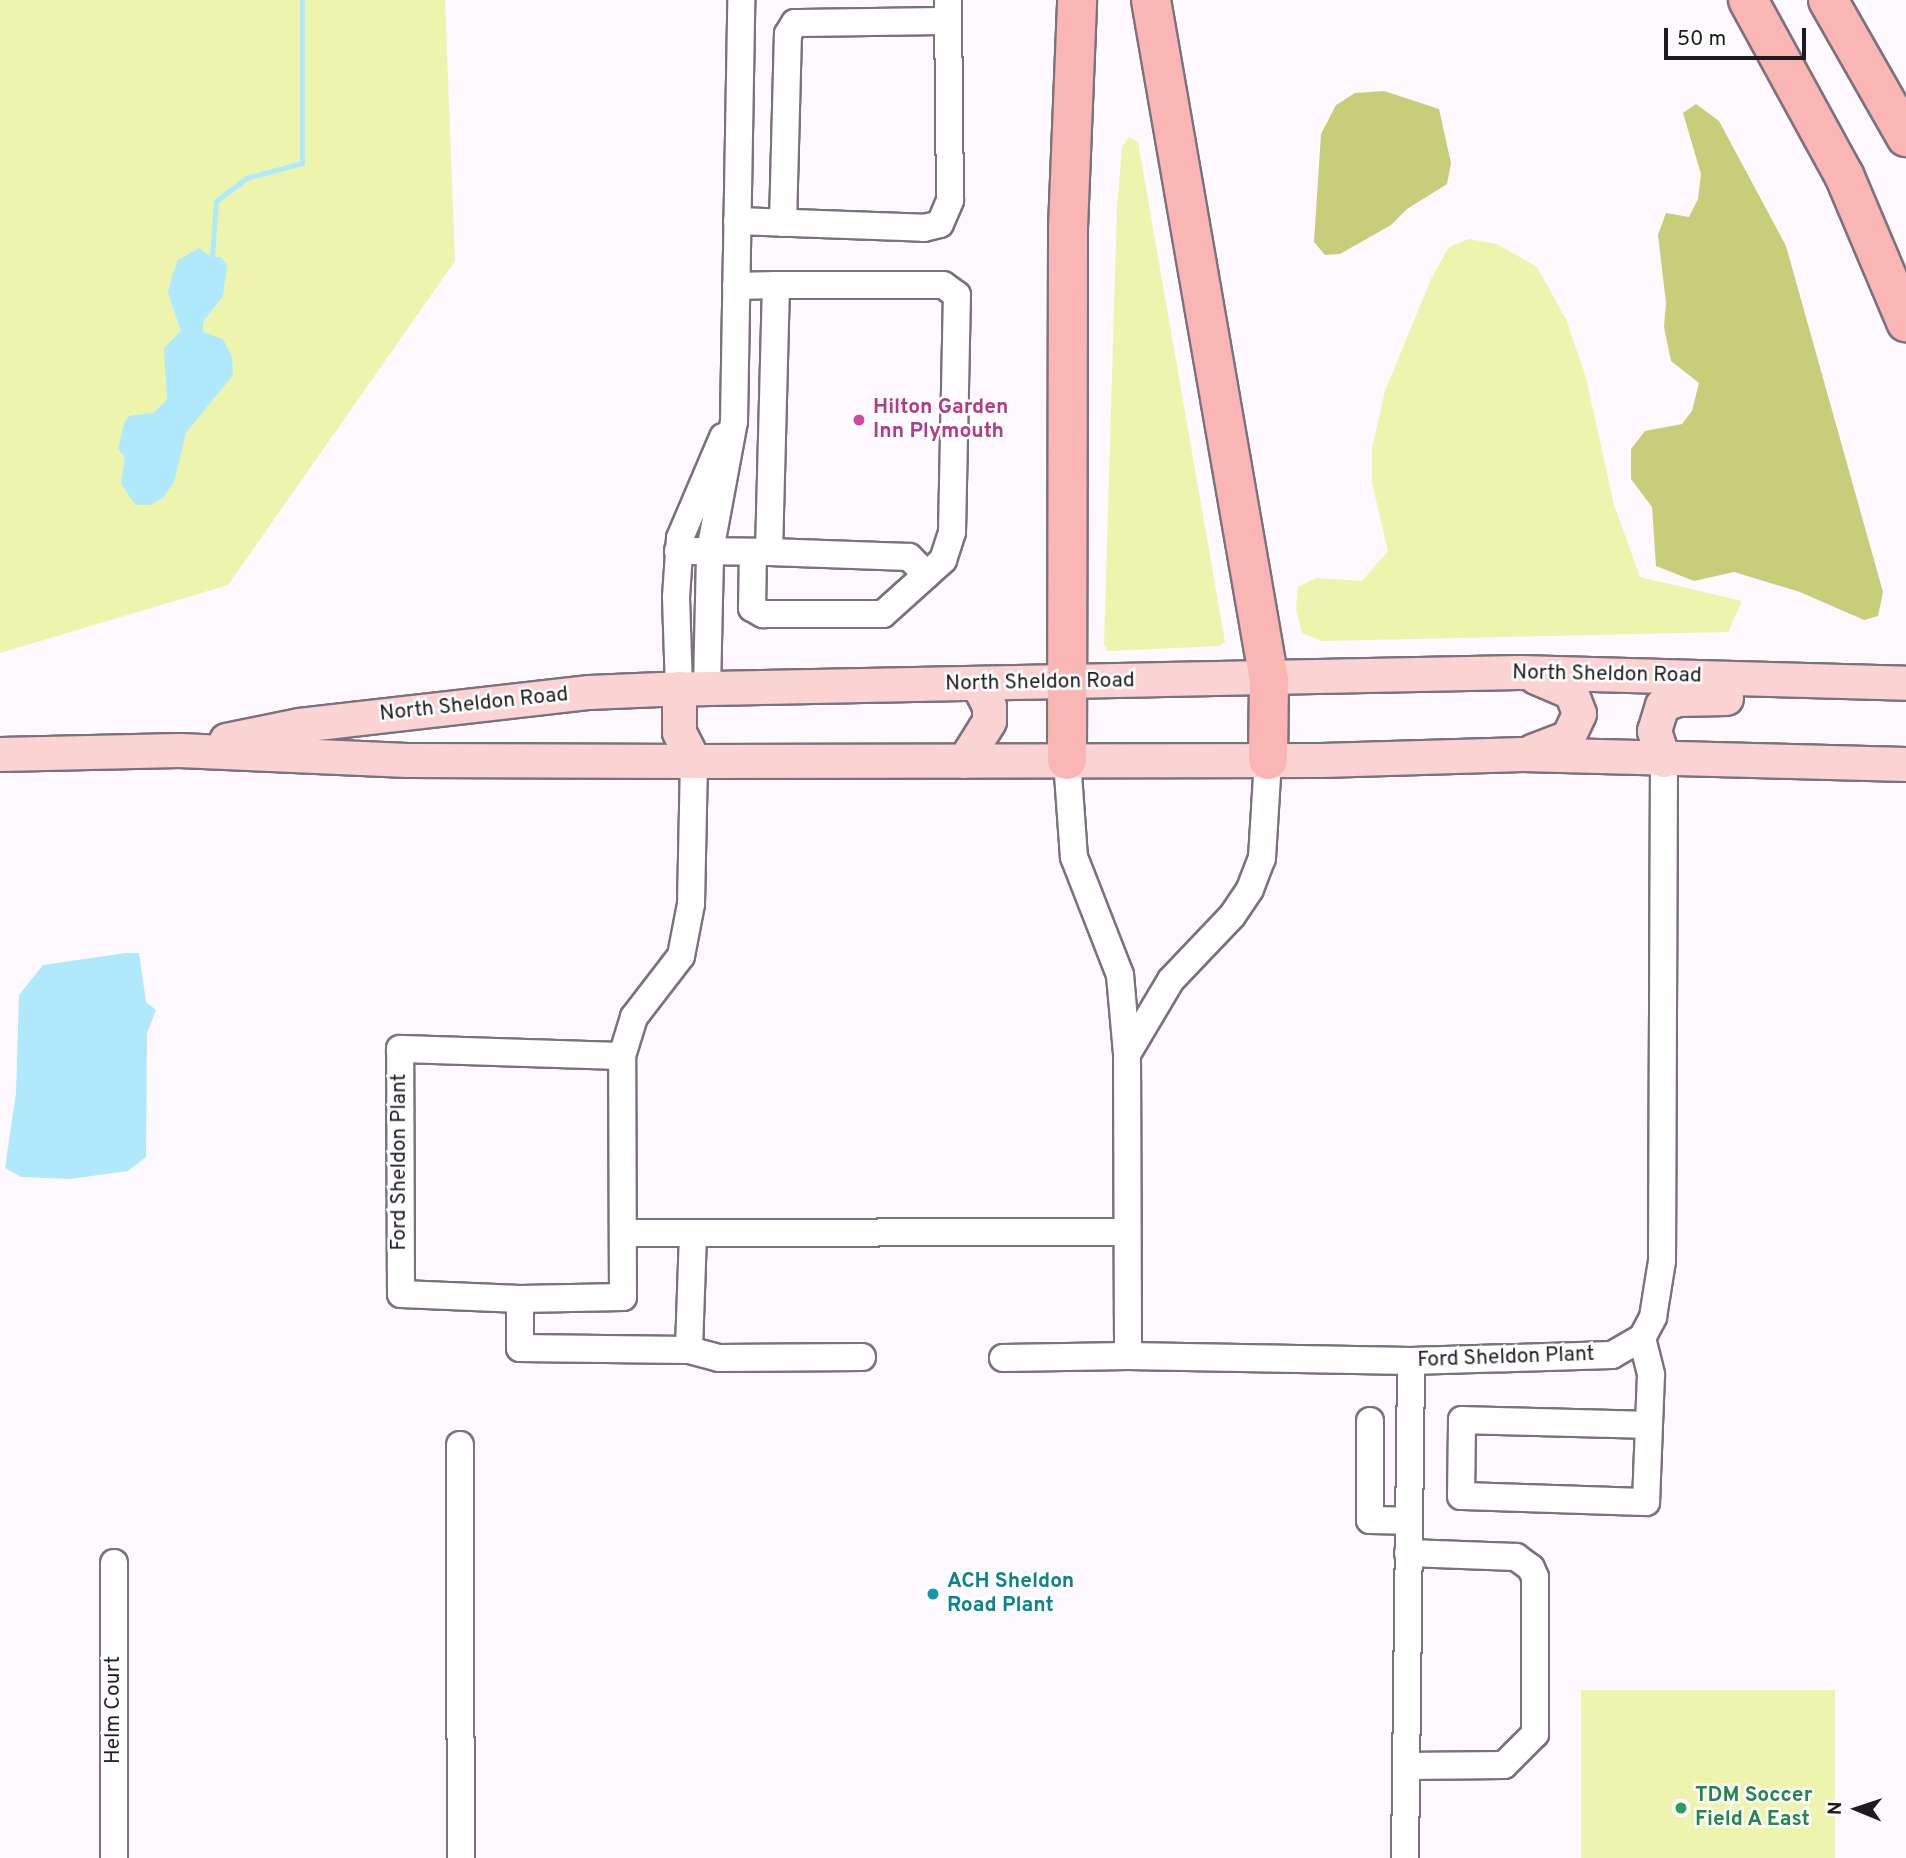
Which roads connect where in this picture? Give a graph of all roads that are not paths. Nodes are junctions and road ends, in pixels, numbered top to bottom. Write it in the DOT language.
graph roads {
  1 [pos="741,0"];
  2 [pos="1068,0"];
  3 [pos="1077,0"];
  4 [pos="1152,0"];
  5 [pos="1179,0"];
  6 [pos="1740,0"];
  7 [pos="1748,0"];
  8 [pos="1828,0"];
  9 [pos="948,10"];
  10 [pos="1774,43"];
  11 [pos="1072,89"];
  12 [pos="1906,137"];
  13 [pos="737,221"];
  14 [pos="783,223"];
  15 [pos="1195,250"];
  16 [pos="776,285"];
  17 [pos="736,286"];
  18 [pos="1906,323"];
  19 [pos="710,492"];
  20 [pos="678,551"];
  21 [pos="710,551"];
  22 [pos="761,552"];
  23 [pos="928,575"];
  24 [pos="1519,672"];
  25 [pos="1269,680"];
  26 [pos="1871,682"];
  27 [pos="1066,683"];
  28 [pos="1906,683"];
  29 [pos="978,684"];
  30 [pos="693,688"];
  31 [pos="179,750"];
  32 [pos="0,754"];
  33 [pos="1523,754"];
  34 [pos="1067,760"];
  35 [pos="1268,760"];
  36 [pos="1664,760"];
  37 [pos="694,761"];
  38 [pos="964,761"];
  39 [pos="1904,763"];
  40 [pos="1128,1054"];
  41 [pos="622,1056"];
  42 [pos="1127,1232"];
  43 [pos="623,1233"];
  44 [pos="693,1234"];
  45 [pos="520,1299"];
  46 [pos="1642,1338"];
  47 [pos="689,1350"];
  48 [pos="1128,1356"];
  49 [pos="862,1357"];
  50 [pos="1003,1358"];
  51 [pos="1410,1361"];
  52 [pos="1370,1421"];
  53 [pos="1649,1425"];
  54 [pos="460,1445"];
  55 [pos="1409,1521"];
  56 [pos="1408,1553"];
  57 [pos="114,1563"];
  58 [pos="1406,1766"];
  59 [pos="114,1858"];
  60 [pos="461,1858"];
  61 [pos="1405,1858"];
  1 -- 13 [label="street"];
  2 -- 11 [label="highway"];
  3 -- 11 [label="highway"];
  4 -- 15 [label="highway"];
  5 -- 15 [label="highway"];
  6 -- 10 [label="highway"];
  7 -- 10 [label="highway"];
  8 -- 12 [label="highway"];
  9 -- 14 [label="street"];
  9 -- 14 [label="street"];
  10 -- 18 [label="highway"];
  11 -- 27 [label="highway"];
  13 -- 14 [label="street"];
  13 -- 17 [label="street"];
  15 -- 25 [label="highway"];
  16 -- 17 [label="street"];
  16 -- 22 [label="street"];
  16 -- 23 [label="street"];
  17 -- 19 [label="street"];
  19 -- 20 [label="street"];
  19 -- 21 [label="street"];
  20 -- 21 [label="street"];
  20 -- 30 [label="street"];
  21 -- 22 [label="street"];
  21 -- 30 [label="street"];
  22 -- 23 [label="street"];
  22 -- 23 [label="street"];
  24 -- 25 [label="main road, North Sheldon Road"];
  24 -- 26 [label="main road, North Sheldon Road"];
  24 -- 33 [label="main road"];
  25 -- 27 [label="main road, North Sheldon Road"];
  25 -- 35 [label="highway"];
  26 -- 28 [label="main road, North Sheldon Road"];
  26 -- 36 [label="main road"];
  27 -- 29 [label="main road, North Sheldon Road"];
  27 -- 34 [label="highway"];
  29 -- 30 [label="main road, North Sheldon Road"];
  29 -- 38 [label="main road"];
  30 -- 31 [label="main road, North Sheldon Road"];
  30 -- 37 [label="main road"];
  31 -- 32 [label="main road, North Sheldon Road"];
  31 -- 37 [label="main road, North Sheldon Road"];
  33 -- 35 [label="main road, North Sheldon Road"];
  33 -- 36 [label="main road, North Sheldon Road"];
  34 -- 35 [label="main road, North Sheldon Road"];
  34 -- 38 [label="main road, North Sheldon Road"];
  34 -- 40 [label="street"];
  35 -- 40 [label="street"];
  36 -- 39 [label="main road, North Sheldon Road"];
  36 -- 46 [label="street"];
  37 -- 38 [label="main road, North Sheldon Road"];
  37 -- 41 [label="street, Ford Sheldon Plant"];
  40 -- 42 [label="street"];
  41 -- 43 [label="street, Ford Sheldon Plant"];
  41 -- 45 [label="street, Ford Sheldon Plant"];
  42 -- 44 [label="street"];
  42 -- 48 [label="street"];
  43 -- 44 [label="street"];
  43 -- 45 [label="street, Ford Sheldon Plant"];
  44 -- 47 [label="street"];
  45 -- 47 [label="street"];
  46 -- 51 [label="street, Ford Sheldon Plant"];
  46 -- 53 [label="street"];
  47 -- 49 [label="street"];
  48 -- 50 [label="street, Ford Sheldon Plant"];
  48 -- 51 [label="street, Ford Sheldon Plant"];
  51 -- 55 [label="street"];
  52 -- 55 [label="street"];
  53 -- 53 [label="street"];
  54 -- 60 [label="street"];
  55 -- 56 [label="street"];
  56 -- 58 [label="street"];
  56 -- 58 [label="street"];
  57 -- 59 [label="street, Helm Court"];
  58 -- 61 [label="street"];
}
